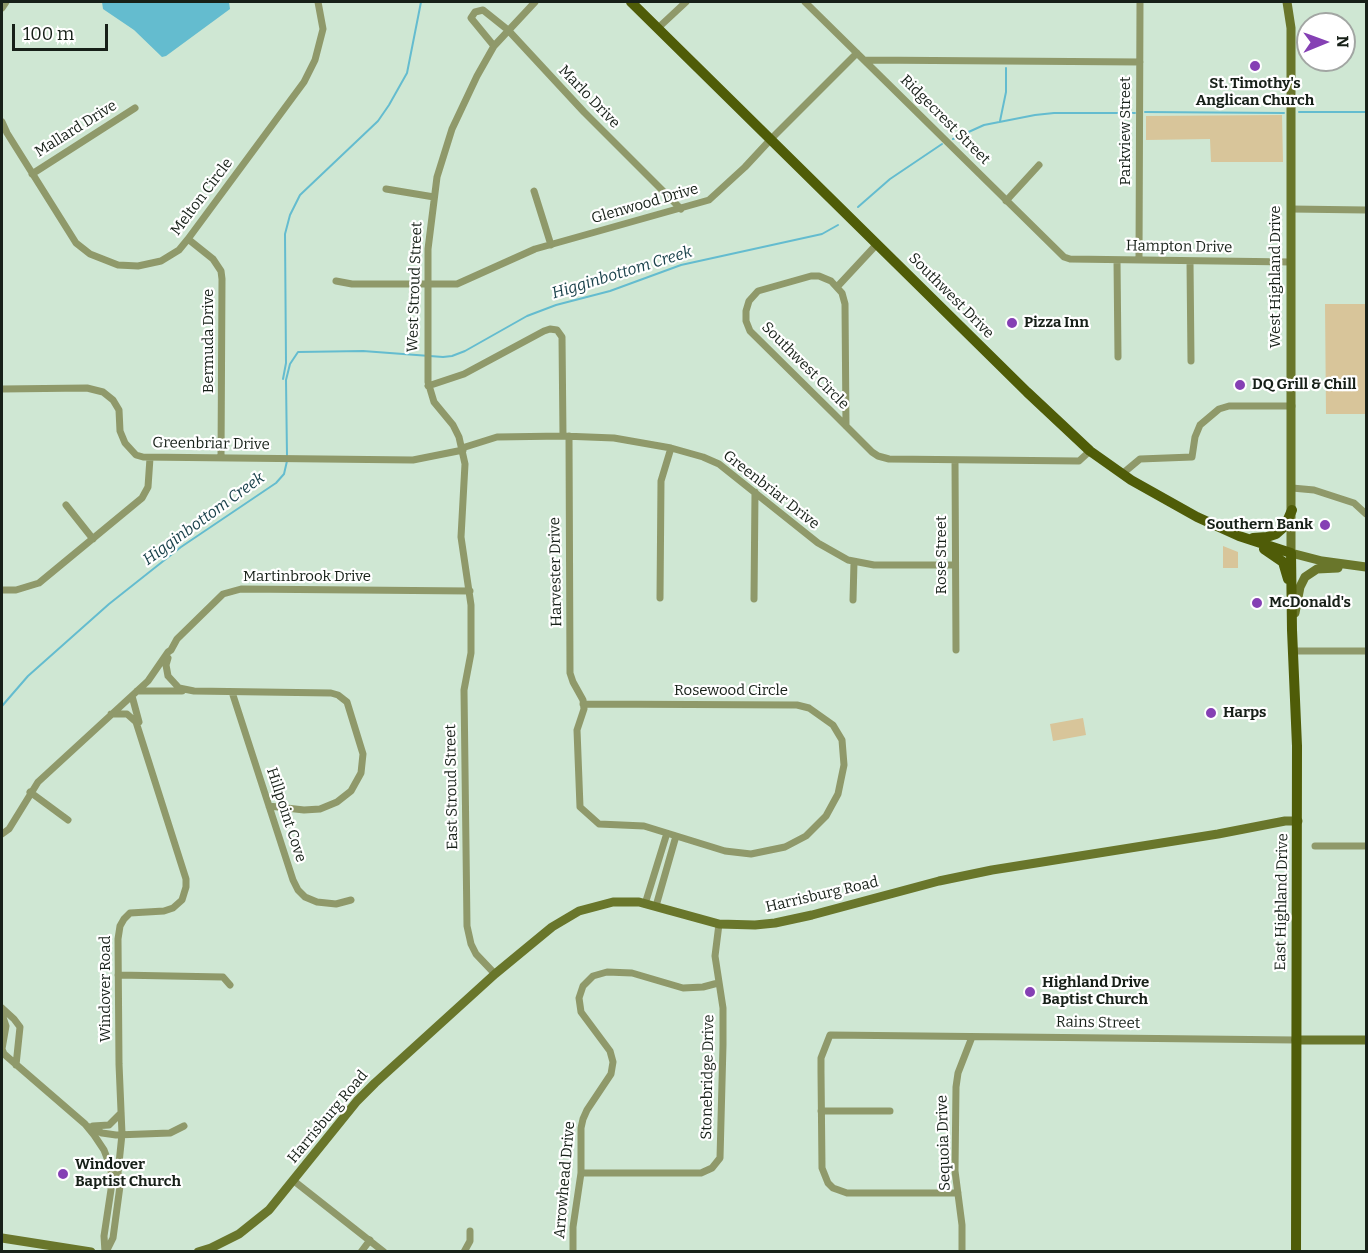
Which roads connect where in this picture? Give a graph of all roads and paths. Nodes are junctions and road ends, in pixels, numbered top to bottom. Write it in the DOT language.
graph roads {
  1 [pos="6,2"];
  2 [pos="318,2"];
  3 [pos="535,2"];
  4 [pos="631,2"];
  5 [pos="686,2"];
  6 [pos="805,2"];
  7 [pos="1140,2"];
  8 [pos="1287,2"];
  9 [pos="2,8"];
  10 [pos="658,28"];
  11 [pos="508,30"];
  12 [pos="494,46"];
  13 [pos="857,53"];
  14 [pos="864,60"];
  15 [pos="1140,62"];
  16 [pos="135,108"];
  17 [pos="2,122"];
  18 [pos="771,139"];
  19 [pos="1039,165"];
  20 [pos="32,174"];
  21 [pos="386,189"];
  22 [pos="534,191"];
  23 [pos="434,196"];
  24 [pos="1006,201"];
  25 [pos="681,209"];
  26 [pos="1291,209"];
  27 [pos="1366,210"];
  28 [pos="188,239"];
  29 [pos="877,244"];
  30 [pos="551,245"];
  31 [pos="1066,258"];
  32 [pos="1117,260"];
  33 [pos="1139,260"];
  34 [pos="1190,261"];
  35 [pos="1291,262"];
  36 [pos="336,281"];
  37 [pos="427,285"];
  38 [pos="837,287"];
  39 [pos="1118,357"];
  40 [pos="1191,361"];
  41 [pos="428,386"];
  42 [pos="2,389"];
  43 [pos="1292,406"];
  44 [pos="846,426"];
  45 [pos="566,436"];
  46 [pos="671,448"];
  47 [pos="462,449"];
  48 [pos="1090,451"];
  49 [pos="150,458"];
  50 [pos="221,458"];
  51 [pos="955,460"];
  52 [pos="1122,474"];
  53 [pos="1292,488"];
  54 [pos="755,492"];
  55 [pos="66,505"];
  56 [pos="1292,510"];
  57 [pos="1366,514"];
  58 [pos="93,538"];
  59 [pos="1246,538"];
  60 [pos="1291,553"];
  61 [pos="854,562"];
  62 [pos="955,565"];
  63 [pos="1366,568"];
  64 [pos="2,590"];
  65 [pos="1291,590"];
  66 [pos="470,591"];
  67 [pos="660,598"];
  68 [pos="754,599"];
  69 [pos="853,600"];
  70 [pos="1292,630"];
  71 [pos="171,650"];
  72 [pos="956,650"];
  73 [pos="1293,651"];
  74 [pos="1366,651"];
  75 [pos="194,691"];
  76 [pos="232,692"];
  77 [pos="134,693"];
  78 [pos="584,704"];
  79 [pos="111,714"];
  80 [pos="147,751"];
  81 [pos="30,792"];
  82 [pos="269,806"];
  83 [pos="68,820"];
  84 [pos="1298,821"];
  85 [pos="667,833"];
  86 [pos="2,834"];
  87 [pos="676,836"];
  88 [pos="1316,846"];
  89 [pos="1366,846"];
  90 [pos="351,900"];
  91 [pos="645,904"];
  92 [pos="656,906"];
  93 [pos="719,924"];
  94 [pos="495,974"];
  95 [pos="118,975"];
  96 [pos="718,983"];
  97 [pos="230,985"];
  98 [pos="2,1008"];
  99 [pos="2,1014"];
  100 [pos="17,1022"];
  101 [pos="6,1026"];
  102 [pos="972,1037"];
  103 [pos="1296,1040"];
  104 [pos="1366,1040"];
  105 [pos="2,1052"];
  106 [pos="16,1065"];
  107 [pos="821,1111"];
  108 [pos="890,1111"];
  109 [pos="121,1113"];
  110 [pos="87,1126"];
  111 [pos="184,1126"];
  112 [pos="122,1134"];
  113 [pos="118,1173"];
  114 [pos="581,1173"];
  115 [pos="294,1181"];
  116 [pos="110,1185"];
  117 [pos="958,1193"];
  118 [pos="470,1231"];
  119 [pos="2,1238"];
  120 [pos="370,1240"];
  121 [pos="91,1251"];
  122 [pos="106,1251"];
  123 [pos="198,1251"];
  124 [pos="361,1251"];
  125 [pos="384,1251"];
  126 [pos="464,1251"];
  127 [pos="573,1251"];
  128 [pos="962,1251"];
  129 [pos="1296,1251"];
  1 -- 9 [label="street"];
  2 -- 28 [label="street, Melton Circle"];
  3 -- 11 [label="street, West Stroud Street"];
  4 -- 10 [label="main road, Southwest Drive"];
  5 -- 10 [label="street"];
  6 -- 13 [label="street, Ridgecrest Street"];
  7 -- 15 [label="street, Parkview Street"];
  8 -- 26 [label="main road, West Highland Drive"];
  10 -- 18 [label="main road, Southwest Drive"];
  11 -- 12 [label="street, West Stroud Street"];
  11 -- 12 [label="street, Marlo Drive"];
  11 -- 25 [label="street, Marlo Drive"];
  12 -- 23 [label="street, West Stroud Street"];
  13 -- 14 [label="street, Ridgecrest Street"];
  13 -- 18 [label="street, Glenwood Drive"];
  14 -- 15 [label="street"];
  14 -- 24 [label="street, Ridgecrest Street"];
  15 -- 33 [label="street, Parkview Street"];
  16 -- 20 [label="street, Mallard Drive"];
  17 -- 20 [label="street, Melton Circle"];
  18 -- 25 [label="street, Glenwood Drive"];
  18 -- 29 [label="main road, Southwest Drive"];
  19 -- 24 [label="street"];
  20 -- 28 [label="street, Melton Circle"];
  21 -- 23 [label="street"];
  22 -- 30 [label="street"];
  23 -- 37 [label="street, West Stroud Street"];
  24 -- 31 [label="street, Ridgecrest Street"];
  25 -- 30 [label="street, Glenwood Drive"];
  26 -- 27 [label="street"];
  26 -- 35 [label="main road, West Highland Drive"];
  28 -- 50 [label="street, Bermuda Drive"];
  29 -- 38 [label="street"];
  29 -- 48 [label="main road, Southwest Drive"];
  30 -- 37 [label="street, Glenwood Drive"];
  31 -- 32 [label="street, Hampton Drive"];
  32 -- 33 [label="street, Hampton Drive"];
  32 -- 39 [label="street"];
  33 -- 34 [label="street, Hampton Drive"];
  34 -- 35 [label="street, Hampton Drive"];
  34 -- 40 [label="street"];
  35 -- 43 [label="main road, West Highland Drive"];
  36 -- 37 [label="street, Glenwood Drive"];
  37 -- 41 [label="street, West Stroud Street"];
  38 -- 44 [label="street"];
  38 -- 44 [label="street, Southwest Circle"];
  41 -- 45 [label="street, Harvester Drive"];
  41 -- 47 [label="street, West Stroud Street"];
  42 -- 49 [label="street, Greenbriar Drive"];
  43 -- 52 [label="street"];
  43 -- 53 [label="main road, West Highland Drive"];
  44 -- 51 [label="street, Southwest Circle"];
  45 -- 46 [label="street, Greenbriar Drive"];
  45 -- 47 [label="street, Greenbriar Drive"];
  45 -- 78 [label="street, Harvester Drive"];
  46 -- 54 [label="street, Greenbriar Drive"];
  46 -- 67 [label="street"];
  47 -- 50 [label="street, Greenbriar Drive"];
  47 -- 66 [label="street, West Stroud Street"];
  48 -- 51 [label="street, Southwest Circle"];
  48 -- 52 [label="main road, Southwest Drive"];
  49 -- 50 [label="street, Greenbriar Drive"];
  49 -- 58 [label="street"];
  51 -- 62 [label="street, Rose Street"];
  52 -- 59 [label="main road, Southwest Drive"];
  53 -- 56 [label="main road, West Highland Drive"];
  53 -- 57 [label="street"];
  54 -- 61 [label="street, Greenbriar Drive"];
  54 -- 68 [label="street"];
  55 -- 58 [label="street"];
  56 -- 59 [label="main road"];
  56 -- 60 [label="main road, West Highland Drive"];
  58 -- 64 [label="street"];
  59 -- 60 [label="main road, Southwest Drive"];
  59 -- 65 [label="main road"];
  60 -- 63 [label="main road"];
  60 -- 65 [label="main road, East Highland Drive"];
  61 -- 62 [label="street, Greenbriar Drive"];
  61 -- 69 [label="street"];
  62 -- 72 [label="street, Rose Street"];
  63 -- 70 [label="main road"];
  65 -- 70 [label="main road, East Highland Drive"];
  66 -- 71 [label="street, Martinbrook Drive"];
  66 -- 94 [label="street, East Stroud Street"];
  70 -- 73 [label="main road, East Highland Drive"];
  71 -- 75 [label="street"];
  71 -- 77 [label="street, Martinbrook Drive"];
  73 -- 74 [label="street"];
  73 -- 84 [label="main road, East Highland Drive"];
  75 -- 76 [label="street"];
  75 -- 77 [label="street"];
  76 -- 82 [label="street, Hillpoint Cove"];
  76 -- 82 [label="street"];
  77 -- 79 [label="street, Martinbrook Drive"];
  77 -- 80 [label="street, Windover Road"];
  78 -- 85 [label="street, Rosewood Circle"];
  78 -- 87 [label="street, Rosewood Circle"];
  79 -- 80 [label="street, Windover Road"];
  79 -- 81 [label="street, Martinbrook Drive"];
  80 -- 95 [label="street, Windover Road"];
  81 -- 83 [label="street"];
  81 -- 86 [label="street, Martinbrook Drive"];
  82 -- 90 [label="street, Hillpoint Cove"];
  84 -- 93 [label="main road, Harrisburg Road"];
  84 -- 103 [label="main road, East Highland Drive"];
  85 -- 87 [label="street, Rosewood Circle"];
  85 -- 91 [label="street"];
  87 -- 92 [label="street"];
  88 -- 89 [label="street"];
  91 -- 92 [label="main road, Harrisburg Road"];
  91 -- 94 [label="main road, Harrisburg Road"];
  92 -- 93 [label="main road, Harrisburg Road"];
  93 -- 96 [label="street, Stonebridge Drive"];
  94 -- 115 [label="main road, Harrisburg Road"];
  95 -- 97 [label="street"];
  95 -- 109 [label="street, Windover Road"];
  96 -- 114 [label="street, Stonebridge Drive"];
  96 -- 114 [label="street, Arrowhead Drive"];
  98 -- 100 [label="street"];
  99 -- 101 [label="street"];
  100 -- 101 [label="street"];
  100 -- 106 [label="street"];
  101 -- 105 [label="street"];
  102 -- 103 [label="street, Rains Street"];
  102 -- 107 [label="street, Rains Street"];
  102 -- 117 [label="street, Sequoia Drive"];
  103 -- 104 [label="main road, Rains Street"];
  103 -- 129 [label="main road, East Highland Drive"];
  105 -- 106 [label="street"];
  106 -- 110 [label="street"];
  107 -- 108 [label="street"];
  107 -- 117 [label="street"];
  109 -- 110 [label="street"];
  109 -- 112 [label="street, Windover Road"];
  110 -- 112 [label="street"];
  110 -- 116 [label="street"];
  111 -- 112 [label="street"];
  112 -- 113 [label="street, Windover Road"];
  113 -- 116 [label="street, Windover Road"];
  113 -- 122 [label="street, Windover Road"];
  114 -- 127 [label="street, Arrowhead Drive"];
  115 -- 120 [label="street"];
  115 -- 123 [label="main road, Harrisburg Road"];
  116 -- 122 [label="street, Windover Road"];
  117 -- 128 [label="street, Sequoia Drive"];
  118 -- 126 [label="street"];
  119 -- 121 [label="main road"];
  120 -- 124 [label="street"];
  120 -- 125 [label="street"];
}
